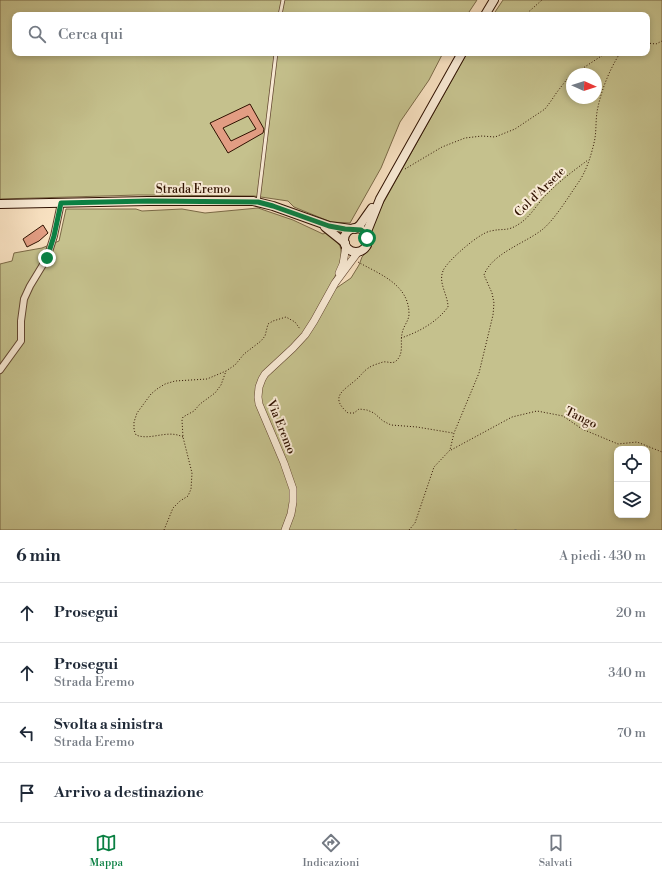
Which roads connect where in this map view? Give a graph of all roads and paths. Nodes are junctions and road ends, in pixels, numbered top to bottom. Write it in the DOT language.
graph roads {
  1 [pos="283,0"];
  2 [pos="494,0"];
  3 [pos="542,0"];
  4 [pos="281,12"];
  5 [pos="487,12"];
  6 [pos="528,12"];
  7 [pos="662,41"];
  8 [pos="650,43"];
  9 [pos="276,56"];
  10 [pos="460,56"];
  11 [pos="602,56"];
  12 [pos="618,56"];
  13 [pos="584,68"];
  14 [pos="566,81"];
  15 [pos="589,159"];
  16 [pos="404,170"];
  17 [pos="380,199"];
  18 [pos="258,202"];
  19 [pos="61,203"];
  20 [pos="0,204"];
  21 [pos="321,224"];
  22 [pos="353,229"];
  23 [pos="366,234"];
  24 [pos="345,245"];
  25 [pos="358,252"];
  26 [pos="358,262"];
  27 [pos="336,283"];
  28 [pos="305,335"];
  29 [pos="401,338"];
  30 [pos="0,370"];
  31 [pos="226,371"];
  32 [pos="454,433"];
  33 [pos="183,437"];
  34 [pos="450,450"];
  35 [pos="662,452"];
  36 [pos="164,530"];
  37 [pos="285,530"];
  38 [pos="409,530"];
  1 -- 4 [label="lane"];
  2 -- 5 [label="main road"];
  3 -- 6 [label="path"];
  7 -- 8 [label="path"];
  9 -- 18 [label="lane"];
  10 -- 17 [label="main road"];
  11 -- 13 [label="path"];
  12 -- 15 [label="path"];
  14 -- 16 [label="path"];
  15 -- 29 [label="path, Col d'Arsete"];
  15 -- 32 [label="path"];
  17 -- 22 [label="main road"];
  17 -- 23 [label="main road"];
  18 -- 19 [label="main road, Strada Eremo"];
  18 -- 21 [label="main road, Strada Eremo"];
  19 -- 20 [label="main road, Strada Eremo"];
  19 -- 30 [label="street"];
  21 -- 22 [label="main road, Strada Eremo"];
  21 -- 24 [label="main road, Strada Eremo"];
  22 -- 23 [label="main road"];
  22 -- 24 [label="main road"];
  23 -- 25 [label="main road"];
  24 -- 25 [label="main road"];
  24 -- 27 [label="street, Via Eremo"];
  25 -- 27 [label="street, Via Eremo"];
  26 -- 29 [label="path"];
  27 -- 28 [label="street, Via Eremo"];
  28 -- 31 [label="path"];
  28 -- 37 [label="street, Via Eremo"];
  29 -- 32 [label="path"];
  31 -- 33 [label="path"];
  31 -- 33 [label="path"];
  32 -- 34 [label="path"];
  33 -- 36 [label="path"];
  34 -- 35 [label="path, Tango"];
  34 -- 38 [label="path"];
}
